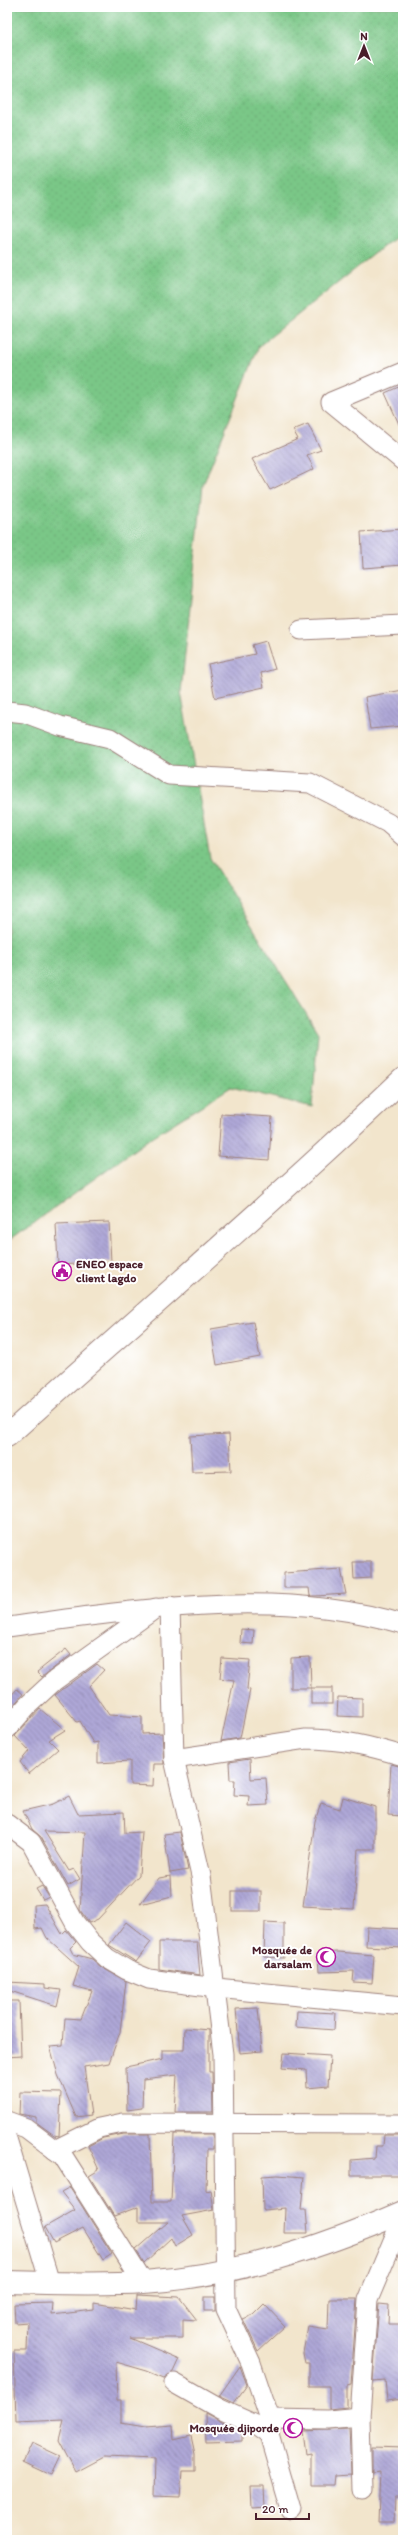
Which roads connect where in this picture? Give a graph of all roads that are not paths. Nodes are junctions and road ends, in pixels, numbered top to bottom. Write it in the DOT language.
graph roads {
  1 [pos="403,372"];
  2 [pos="403,461"];
  3 [pos="403,624"];
  4 [pos="301,630"];
  5 [pos="7,711"];
  6 [pos="403,836"];
  7 [pos="403,1079"];
  8 [pos="7,1436"];
  9 [pos="163,1606"];
  10 [pos="403,1624"];
  11 [pos="7,1627"];
  12 [pos="7,1729"];
  13 [pos="403,1756"];
  14 [pos="174,1759"];
  15 [pos="7,1824"];
  16 [pos="216,1988"];
  17 [pos="403,2006"];
  18 [pos="7,2121"];
  19 [pos="223,2122"];
  20 [pos="403,2124"];
  21 [pos="7,2139"];
  22 [pos="55,2150"];
  23 [pos="403,2212"];
  24 [pos="403,2217"];
  25 [pos="225,2270"];
  26 [pos="7,2282"];
  27 [pos="143,2282"];
  28 [pos="50,2283"];
  29 [pos="174,2383"];
  30 [pos="360,2417"];
  31 [pos="270,2426"];
  32 [pos="362,2491"];
  33 [pos="290,2510"];
  1 -- 2 [label="street"];
  3 -- 4 [label="street"];
  5 -- 6 [label="street"];
  7 -- 8 [label="street"];
  9 -- 10 [label="street"];
  9 -- 11 [label="street"];
  9 -- 12 [label="street"];
  9 -- 14 [label="street"];
  13 -- 14 [label="street"];
  14 -- 16 [label="street"];
  15 -- 16 [label="street"];
  16 -- 17 [label="street"];
  16 -- 19 [label="street"];
  18 -- 22 [label="street"];
  19 -- 20 [label="street"];
  19 -- 22 [label="street"];
  19 -- 25 [label="street"];
  21 -- 28 [label="street"];
  22 -- 27 [label="street"];
  23 -- 25 [label="street"];
  24 -- 30 [label="street"];
  25 -- 27 [label="street"];
  25 -- 31 [label="street"];
  26 -- 28 [label="street"];
  27 -- 28 [label="street"];
  29 -- 31 [label="street"];
  30 -- 31 [label="street"];
  30 -- 32 [label="street"];
  31 -- 33 [label="street"];
}
